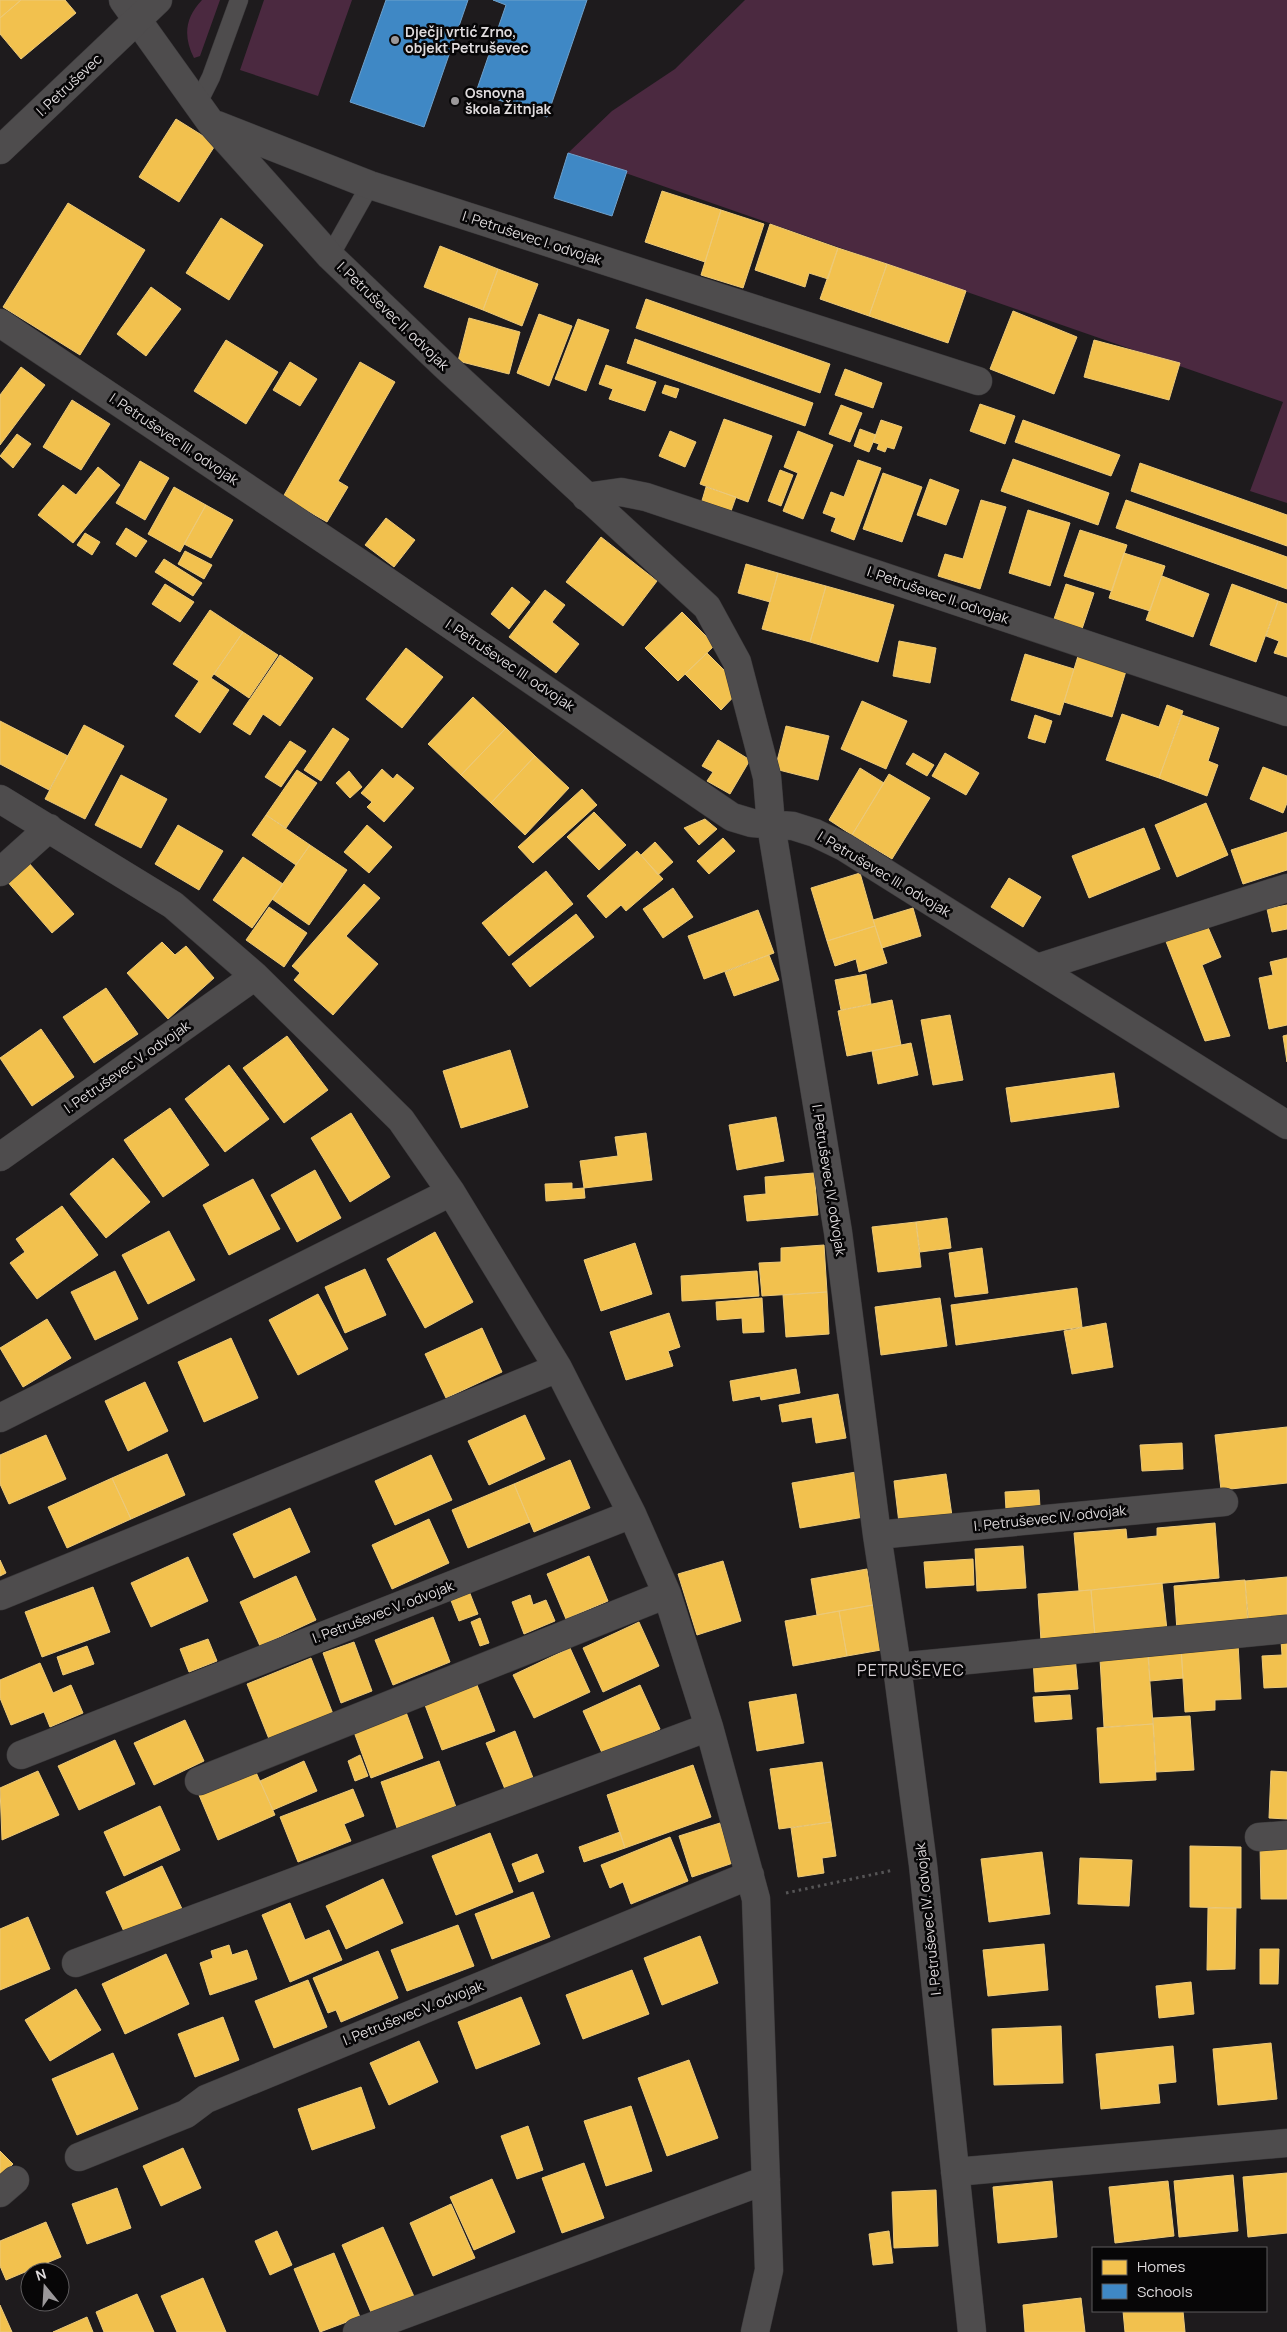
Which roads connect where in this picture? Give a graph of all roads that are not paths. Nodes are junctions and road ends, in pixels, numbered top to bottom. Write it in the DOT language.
graph roads {
  1 [pos="158,0"];
  2 [pos="239,0"];
  3 [pos="130,10"];
  4 [pos="204,114"];
  5 [pos="0,150"];
  6 [pos="370,185"];
  7 [pos="330,256"];
  8 [pos="0,323"];
  9 [pos="978,381"];
  10 [pos="586,497"];
  11 [pos="1287,712"];
  12 [pos="0,799"];
  13 [pos="771,825"];
  14 [pos="49,828"];
  15 [pos="0,872"];
  16 [pos="1287,888"];
  17 [pos="1037,968"];
  18 [pos="255,976"];
  19 [pos="1283,1119"];
  20 [pos="0,1157"];
  21 [pos="452,1192"];
  22 [pos="558,1368"];
  23 [pos="0,1418"];
  24 [pos="1224,1502"];
  25 [pos="632,1514"];
  26 [pos="877,1535"];
  27 [pos="667,1594"];
  28 [pos="0,1596"];
  29 [pos="1287,1628"];
  30 [pos="898,1667"];
  31 [pos="709,1727"];
  32 [pos="21,1755"];
  33 [pos="199,1781"];
  34 [pos="1287,1835"];
  35 [pos="1259,1837"];
  36 [pos="753,1887"];
  37 [pos="76,1963"];
  38 [pos="1287,2143"];
  39 [pos="79,2157"];
  40 [pos="955,2172"];
  41 [pos="766,2180"];
  42 [pos="357,2332"];
  43 [pos="755,2332"];
  44 [pos="972,2332"];
  1 -- 3 [label="street, I. Petruševec"];
  2 -- 4 [label="lane"];
  3 -- 4 [label="street"];
  3 -- 5 [label="street, I. Petruševec"];
  4 -- 6 [label="street, I. Petruševec I. odvojak"];
  4 -- 7 [label="street, I. Petruševec II. odvojak"];
  6 -- 7 [label="lane"];
  6 -- 9 [label="street, I. Petruševec I. odvojak"];
  7 -- 10 [label="street, I. Petruševec II. odvojak"];
  8 -- 13 [label="street, I. Petruševec III. odvojak"];
  10 -- 11 [label="street, I. Petruševec II. odvojak"];
  10 -- 13 [label="street, I. Petruševec II. odvojak"];
  12 -- 14 [label="street"];
  13 -- 17 [label="street, I. Petruševec III. odvojak"];
  13 -- 26 [label="street, I. Petruševec IV. odvojak"];
  14 -- 15 [label="street"];
  14 -- 18 [label="street"];
  16 -- 17 [label="street"];
  17 -- 19 [label="street, I. Petruševec III. odvojak"];
  18 -- 20 [label="street, I. Petruševec V. odvojak"];
  18 -- 21 [label="street"];
  21 -- 22 [label="street"];
  21 -- 23 [label="street"];
  22 -- 25 [label="street"];
  22 -- 28 [label="street"];
  24 -- 26 [label="street, I. Petruševec IV. odvojak"];
  25 -- 27 [label="street"];
  25 -- 32 [label="street, I. Petruševec V. odvojak"];
  26 -- 30 [label="street, I. Petruševec IV. odvojak"];
  27 -- 31 [label="street"];
  27 -- 33 [label="street"];
  29 -- 30 [label="street"];
  30 -- 40 [label="street, I. Petruševec IV. odvojak"];
  31 -- 36 [label="street"];
  31 -- 37 [label="street"];
  34 -- 35 [label="street"];
  36 -- 39 [label="street, I. Petruševec V. odvojak"];
  36 -- 41 [label="street"];
  38 -- 40 [label="street"];
  40 -- 44 [label="street, I. Petruševec IV. odvojak"];
  41 -- 42 [label="street"];
  41 -- 43 [label="street"];
}
